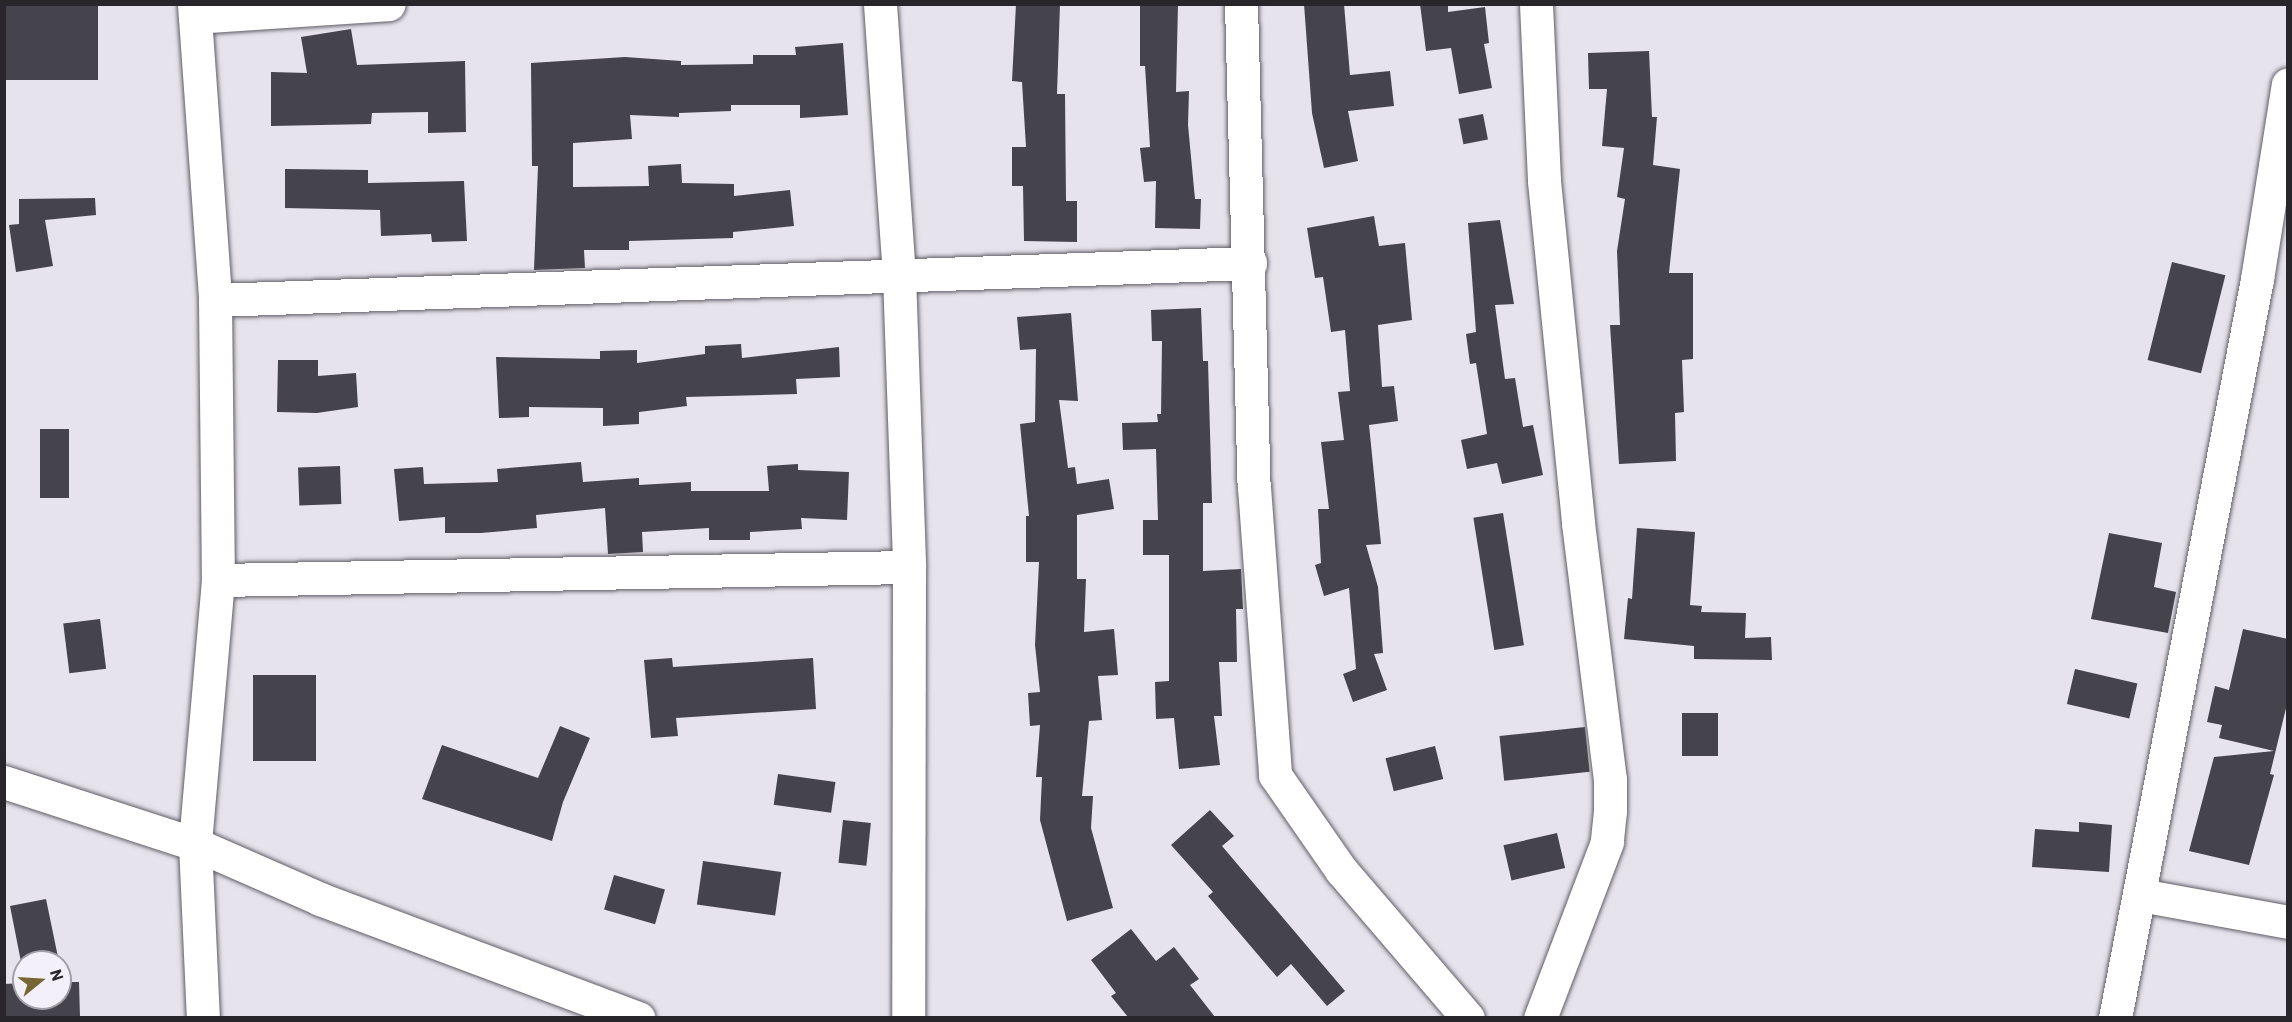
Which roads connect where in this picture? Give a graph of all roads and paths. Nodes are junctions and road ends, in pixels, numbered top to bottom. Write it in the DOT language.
graph roads {
  1 [pos="388,4"];
  2 [pos="880,4"];
  3 [pos="1241,4"];
  4 [pos="1536,4"];
  5 [pos="195,11"];
  6 [pos="2288,84"];
  7 [pos="1250,263"];
  8 [pos="899,275"];
  9 [pos="215,300"];
  10 [pos="909,567"];
  11 [pos="218,580"];
  12 [pos="4,782"];
  13 [pos="195,844"];
  14 [pos="2140,895"];
  15 [pos="2288,922"];
  16 [pos="203,1017"];
  17 [pos="639,1017"];
  18 [pos="908,1017"];
  19 [pos="1468,1017"];
  20 [pos="1540,1017"];
  21 [pos="2115,1017"];
  1 -- 5 [label="street"];
  2 -- 8 [label="street"];
  3 -- 7 [label="street"];
  4 -- 20 [label="street"];
  5 -- 9 [label="street"];
  6 -- 14 [label="street"];
  7 -- 8 [label="street"];
  7 -- 19 [label="street"];
  8 -- 9 [label="street"];
  8 -- 10 [label="street"];
  9 -- 11 [label="street"];
  10 -- 11 [label="street"];
  10 -- 18 [label="street"];
  11 -- 13 [label="street"];
  12 -- 13 [label="street"];
  13 -- 16 [label="street"];
  13 -- 17 [label="street"];
  14 -- 15 [label="street"];
  14 -- 21 [label="street"];
}
